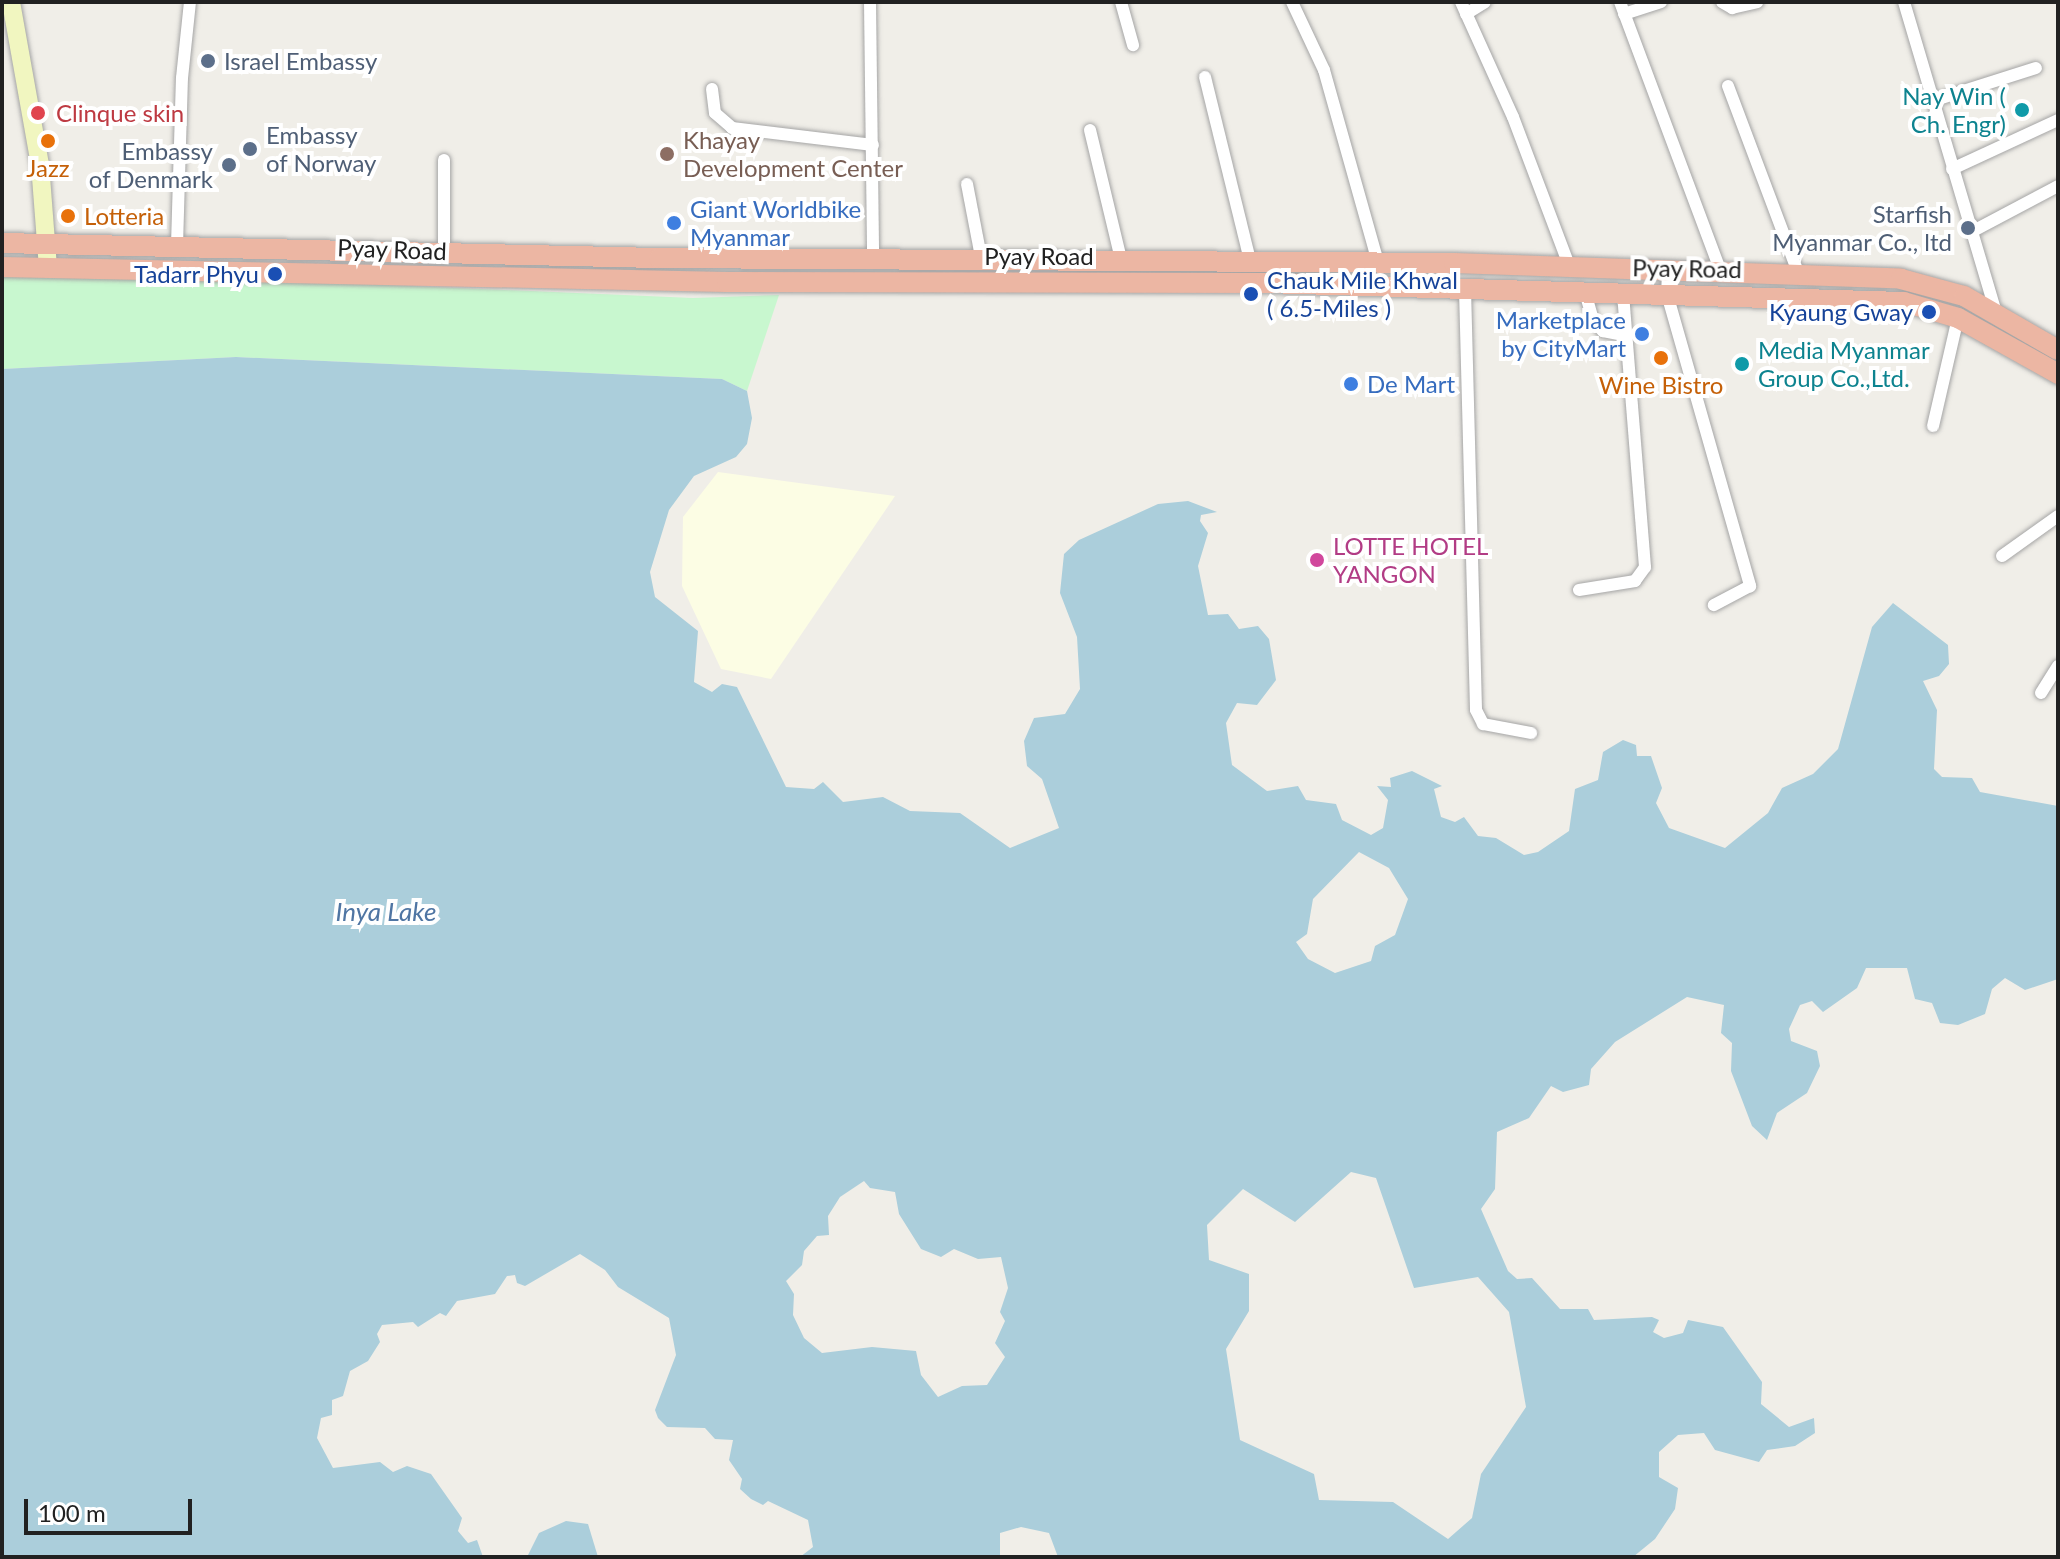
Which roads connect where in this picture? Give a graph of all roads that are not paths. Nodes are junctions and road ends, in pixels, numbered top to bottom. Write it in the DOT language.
graph roads {
  1 [pos="11,2"];
  2 [pos="190,2"];
  3 [pos="870,2"];
  4 [pos="1121,2"];
  5 [pos="1292,2"];
  6 [pos="1485,2"];
  7 [pos="1661,2"];
  8 [pos="1722,2"];
  9 [pos="1757,2"];
  10 [pos="1904,2"];
  11 [pos="1463,8"];
  12 [pos="1622,8"];
  13 [pos="1133,45"];
  14 [pos="2036,68"];
  15 [pos="1205,77"];
  16 [pos="1728,86"];
  17 [pos="712,89"];
  18 [pos="1932,101"];
  19 [pos="2058,120"];
  20 [pos="1090,130"];
  21 [pos="873,145"];
  22 [pos="444,160"];
  23 [pos="1952,169"];
  24 [pos="967,184"];
  25 [pos="2058,186"];
  26 [pos="1975,230"];
  27 [pos="9,243"];
  28 [pos="48,243"];
  29 [pos="177,245"];
  30 [pos="444,250"];
  31 [pos="558,255"];
  32 [pos="981,257"];
  33 [pos="832,258"];
  34 [pos="873,258"];
  35 [pos="1121,259"];
  36 [pos="1257,260"];
  37 [pos="1378,262"];
  38 [pos="9,267"];
  39 [pos="48,267"];
  40 [pos="1570,268"];
  41 [pos="1668,270"];
  42 [pos="1721,272"];
  43 [pos="1799,275"];
  44 [pos="557,280"];
  45 [pos="831,282"];
  46 [pos="873,282"];
  47 [pos="1266,283"];
  48 [pos="1465,289"];
  49 [pos="1577,292"];
  50 [pos="1623,293"];
  51 [pos="1667,294"];
  52 [pos="1996,313"];
  53 [pos="1958,318"];
  54 [pos="1624,335"];
  55 [pos="2058,350"];
  56 [pos="2058,374"];
  57 [pos="1933,426"];
  58 [pos="2058,516"];
  59 [pos="2002,556"];
  60 [pos="1579,590"];
  61 [pos="1714,605"];
  62 [pos="2058,666"];
  63 [pos="2041,693"];
  64 [pos="1531,733"];
  1 -- 28 [label="main road"];
  2 -- 29 [label="street"];
  3 -- 21 [label="street"];
  4 -- 13 [label="street"];
  5 -- 37 [label="street"];
  6 -- 11 [label="street"];
  7 -- 12 [label="street"];
  8 -- 9 [label="street"];
  10 -- 18 [label="street"];
  11 -- 40 [label="street"];
  12 -- 42 [label="street"];
  14 -- 18 [label="street"];
  15 -- 36 [label="street"];
  16 -- 43 [label="street"];
  17 -- 21 [label="street"];
  18 -- 23 [label="street"];
  19 -- 23 [label="street"];
  20 -- 35 [label="street"];
  21 -- 34 [label="street"];
  22 -- 30 [label="street"];
  23 -- 26 [label="street"];
  24 -- 32 [label="street"];
  25 -- 26 [label="street"];
  26 -- 52 [label="street"];
  27 -- 28 [label="highway, Pyay Road"];
  27 -- 38 [label="highway"];
  28 -- 29 [label="highway, Pyay Road"];
  28 -- 39 [label="main road"];
  29 -- 30 [label="highway, Pyay Road"];
  30 -- 31 [label="highway, Pyay Road"];
  31 -- 33 [label="highway, Pyay Road"];
  31 -- 44 [label="highway"];
  32 -- 34 [label="highway, Pyay Road"];
  32 -- 35 [label="highway, Pyay Road"];
  33 -- 34 [label="highway, Pyay Road"];
  33 -- 45 [label="highway"];
  34 -- 46 [label="highway"];
  35 -- 36 [label="highway, Pyay Road"];
  36 -- 37 [label="highway, Pyay Road"];
  36 -- 47 [label="highway"];
  37 -- 40 [label="highway, Pyay Road"];
  38 -- 39 [label="highway, Pyay Road"];
  39 -- 44 [label="highway, Pyay Road"];
  40 -- 41 [label="highway, Pyay Road"];
  40 -- 49 [label="highway"];
  41 -- 42 [label="highway, Pyay Road"];
  41 -- 51 [label="street"];
  42 -- 43 [label="highway, Pyay Road"];
  43 -- 52 [label="highway, Pyay Road"];
  44 -- 45 [label="highway, Pyay Road"];
  45 -- 46 [label="highway, Pyay Road"];
  46 -- 47 [label="highway, Pyay Road"];
  47 -- 48 [label="highway, Pyay Road"];
  48 -- 49 [label="highway, Pyay Road"];
  48 -- 64 [label="street"];
  49 -- 50 [label="highway, Pyay Road"];
  49 -- 54 [label="street"];
  50 -- 51 [label="highway, Pyay Road"];
  50 -- 54 [label="street"];
  51 -- 53 [label="highway, Pyay Road"];
  51 -- 61 [label="street"];
  52 -- 55 [label="highway, Pyay Road"];
  53 -- 56 [label="highway, Pyay Road"];
  53 -- 57 [label="street"];
  54 -- 60 [label="street"];
  58 -- 59 [label="street"];
  62 -- 63 [label="street"];
}
